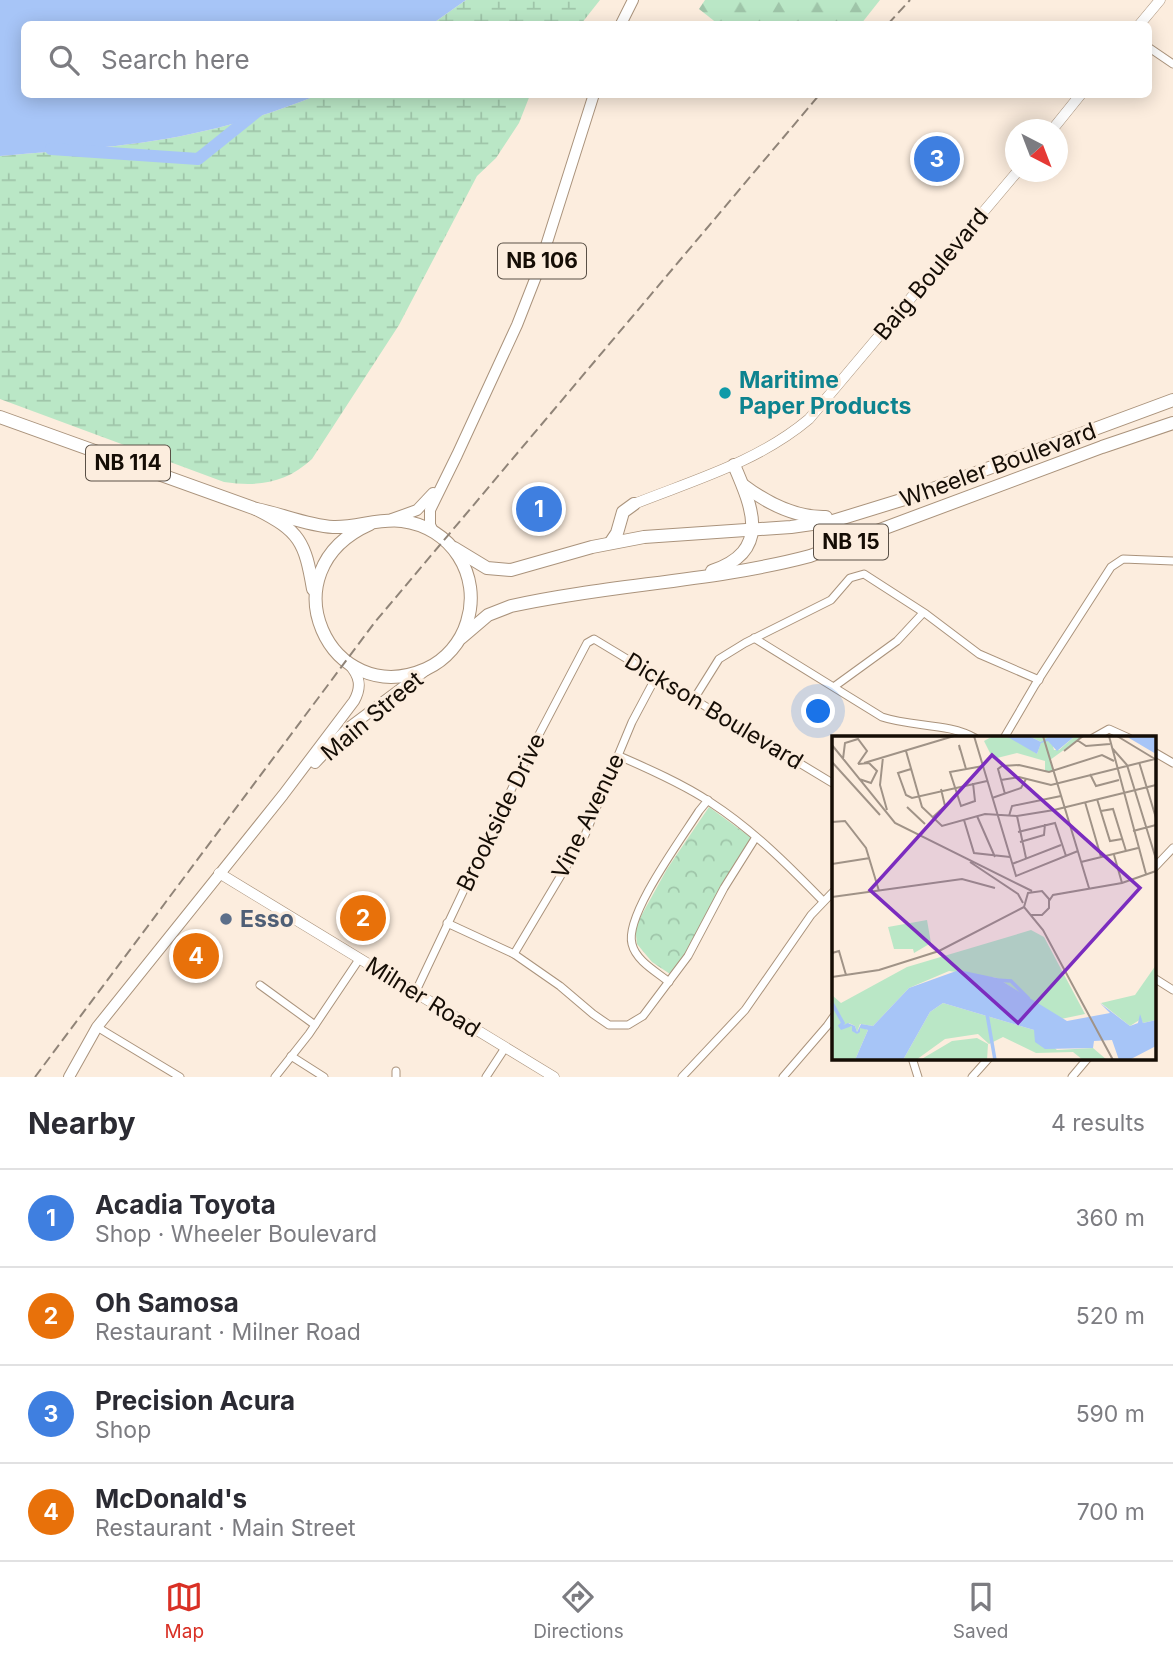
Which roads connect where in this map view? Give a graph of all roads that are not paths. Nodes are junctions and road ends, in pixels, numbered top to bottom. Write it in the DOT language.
graph roads {
  1 [pos="633,0"];
  2 [pos="1160,0"];
  3 [pos="622,21"];
  4 [pos="1142,21"];
  5 [pos="1152,49"];
  6 [pos="1173,64"];
  7 [pos="593,98"];
  8 [pos="1078,98"];
  9 [pos="1061,119"];
  10 [pos="1009,182"];
  11 [pos="1173,400"];
  12 [pos="0,417"];
  13 [pos="472,420"];
  14 [pos="1173,424"];
  15 [pos="734,465"];
  16 [pos="743,485"];
  17 [pos="634,504"];
  18 [pos="256,509"];
  19 [pos="861,513"];
  20 [pos="376,522"];
  21 [pos="754,529"];
  22 [pos="433,531"];
  23 [pos="611,542"];
  24 [pos="454,548"];
  25 [pos="1173,561"];
  26 [pos="674,582"];
  27 [pos="315,600"];
  28 [pos="923,613"];
  29 [pos="461,638"];
  30 [pos="754,638"];
  31 [pos="594,639"];
  32 [pos="345,660"];
  33 [pos="431,667"];
  34 [pos="657,675"];
  35 [pos="1039,680"];
  36 [pos="835,687"];
  37 [pos="694,699"];
  38 [pos="972,736"];
  39 [pos="1005,736"];
  40 [pos="1095,736"];
  41 [pos="1126,736"];
  42 [pos="1156,753"];
  43 [pos="619,756"];
  44 [pos="1173,763"];
  45 [pos="832,782"];
  46 [pos="283,794"];
  47 [pos="708,800"];
  48 [pos="756,837"];
  49 [pos="1173,848"];
  50 [pos="1156,865"];
  51 [pos="219,873"];
  52 [pos="832,893"];
  53 [pos="822,901"];
  54 [pos="447,923"];
  55 [pos="514,954"];
  56 [pos="360,958"];
  57 [pos="669,982"];
  58 [pos="260,985"];
  59 [pos="416,991"];
  60 [pos="832,1018"];
  61 [pos="315,1025"];
  62 [pos="97,1027"];
  63 [pos="505,1048"];
  64 [pos="291,1056"];
  65 [pos="913,1060"];
  66 [pos="987,1060"];
  67 [pos="1086,1060"];
  68 [pos="69,1077"];
  69 [pos="180,1077"];
  70 [pos="275,1077"];
  71 [pos="324,1077"];
  72 [pos="486,1077"];
  73 [pos="554,1077"];
  74 [pos="682,1077"];
  75 [pos="783,1077"];
  76 [pos="918,1077"];
  77 [pos="972,1077"];
  78 [pos="1072,1077"];
  1 -- 3 [label="main road"];
  2 -- 4 [label="street"];
  5 -- 6 [label="street"];
  7 -- 13 [label="main road, NB 106"];
  8 -- 9 [label="street"];
  10 -- 15 [label="street, Baig Boulevard"];
  11 -- 19 [label="highway, Wheeler Boulevard / NB 15"];
  12 -- 18 [label="highway, NB 114"];
  13 -- 20 [label="main road, NB 106"];
  13 -- 22 [label="main road, NB 106"];
  14 -- 26 [label="highway, Wheeler Boulevard / NB 15"];
  15 -- 16 [label="highway"];
  15 -- 17 [label="street, Baig Boulevard"];
  16 -- 19 [label="highway"];
  16 -- 21 [label="highway"];
  17 -- 23 [label="highway"];
  18 -- 20 [label="highway, NB 114"];
  18 -- 27 [label="highway, NB 114"];
  19 -- 21 [label="highway, Wheeler Boulevard / NB 15"];
  20 -- 22 [label="highway"];
  20 -- 27 [label="highway"];
  21 -- 23 [label="highway, Wheeler Boulevard / NB 15"];
  21 -- 26 [label="highway"];
  22 -- 24 [label="highway"];
  23 -- 24 [label="highway, Wheeler Boulevard / NB 15"];
  24 -- 29 [label="highway"];
  25 -- 35 [label="street"];
  26 -- 29 [label="highway, Wheeler Boulevard / NB 15"];
  27 -- 32 [label="highway"];
  28 -- 30 [label="street"];
  28 -- 35 [label="street"];
  28 -- 36 [label="street"];
  29 -- 33 [label="highway"];
  30 -- 36 [label="street"];
  30 -- 37 [label="street"];
  31 -- 34 [label="street, Dickson Boulevard"];
  31 -- 54 [label="street, Brookside Drive"];
  32 -- 33 [label="highway"];
  32 -- 46 [label="main road, Main Street"];
  33 -- 46 [label="main road, Main Street"];
  34 -- 37 [label="street, Dickson Boulevard"];
  34 -- 43 [label="street, Vine Avenue"];
  35 -- 39 [label="street"];
  36 -- 38 [label="street"];
  37 -- 45 [label="street, Dickson Boulevard"];
  40 -- 41 [label="street"];
  42 -- 44 [label="street"];
  43 -- 47 [label="street"];
  43 -- 55 [label="street, Vine Avenue"];
  46 -- 51 [label="main road, Main Street"];
  47 -- 48 [label="street"];
  47 -- 57 [label="street"];
  48 -- 53 [label="street"];
  48 -- 57 [label="street"];
  49 -- 50 [label="street"];
  51 -- 56 [label="street, Milner Road"];
  51 -- 62 [label="main road, Main Street"];
  52 -- 53 [label="street"];
  53 -- 74 [label="street"];
  54 -- 55 [label="street"];
  54 -- 59 [label="street, Brookside Drive"];
  55 -- 57 [label="street"];
  56 -- 59 [label="street, Milner Road"];
  56 -- 61 [label="street"];
  58 -- 61 [label="street"];
  59 -- 63 [label="street, Milner Road"];
  60 -- 75 [label="street"];
  61 -- 64 [label="street"];
  62 -- 68 [label="main road, Main Street"];
  62 -- 69 [label="street"];
  63 -- 72 [label="street"];
  63 -- 73 [label="street, Milner Road"];
  64 -- 70 [label="street"];
  64 -- 71 [label="street"];
  65 -- 76 [label="street"];
  66 -- 77 [label="street"];
  67 -- 78 [label="street"];
}
